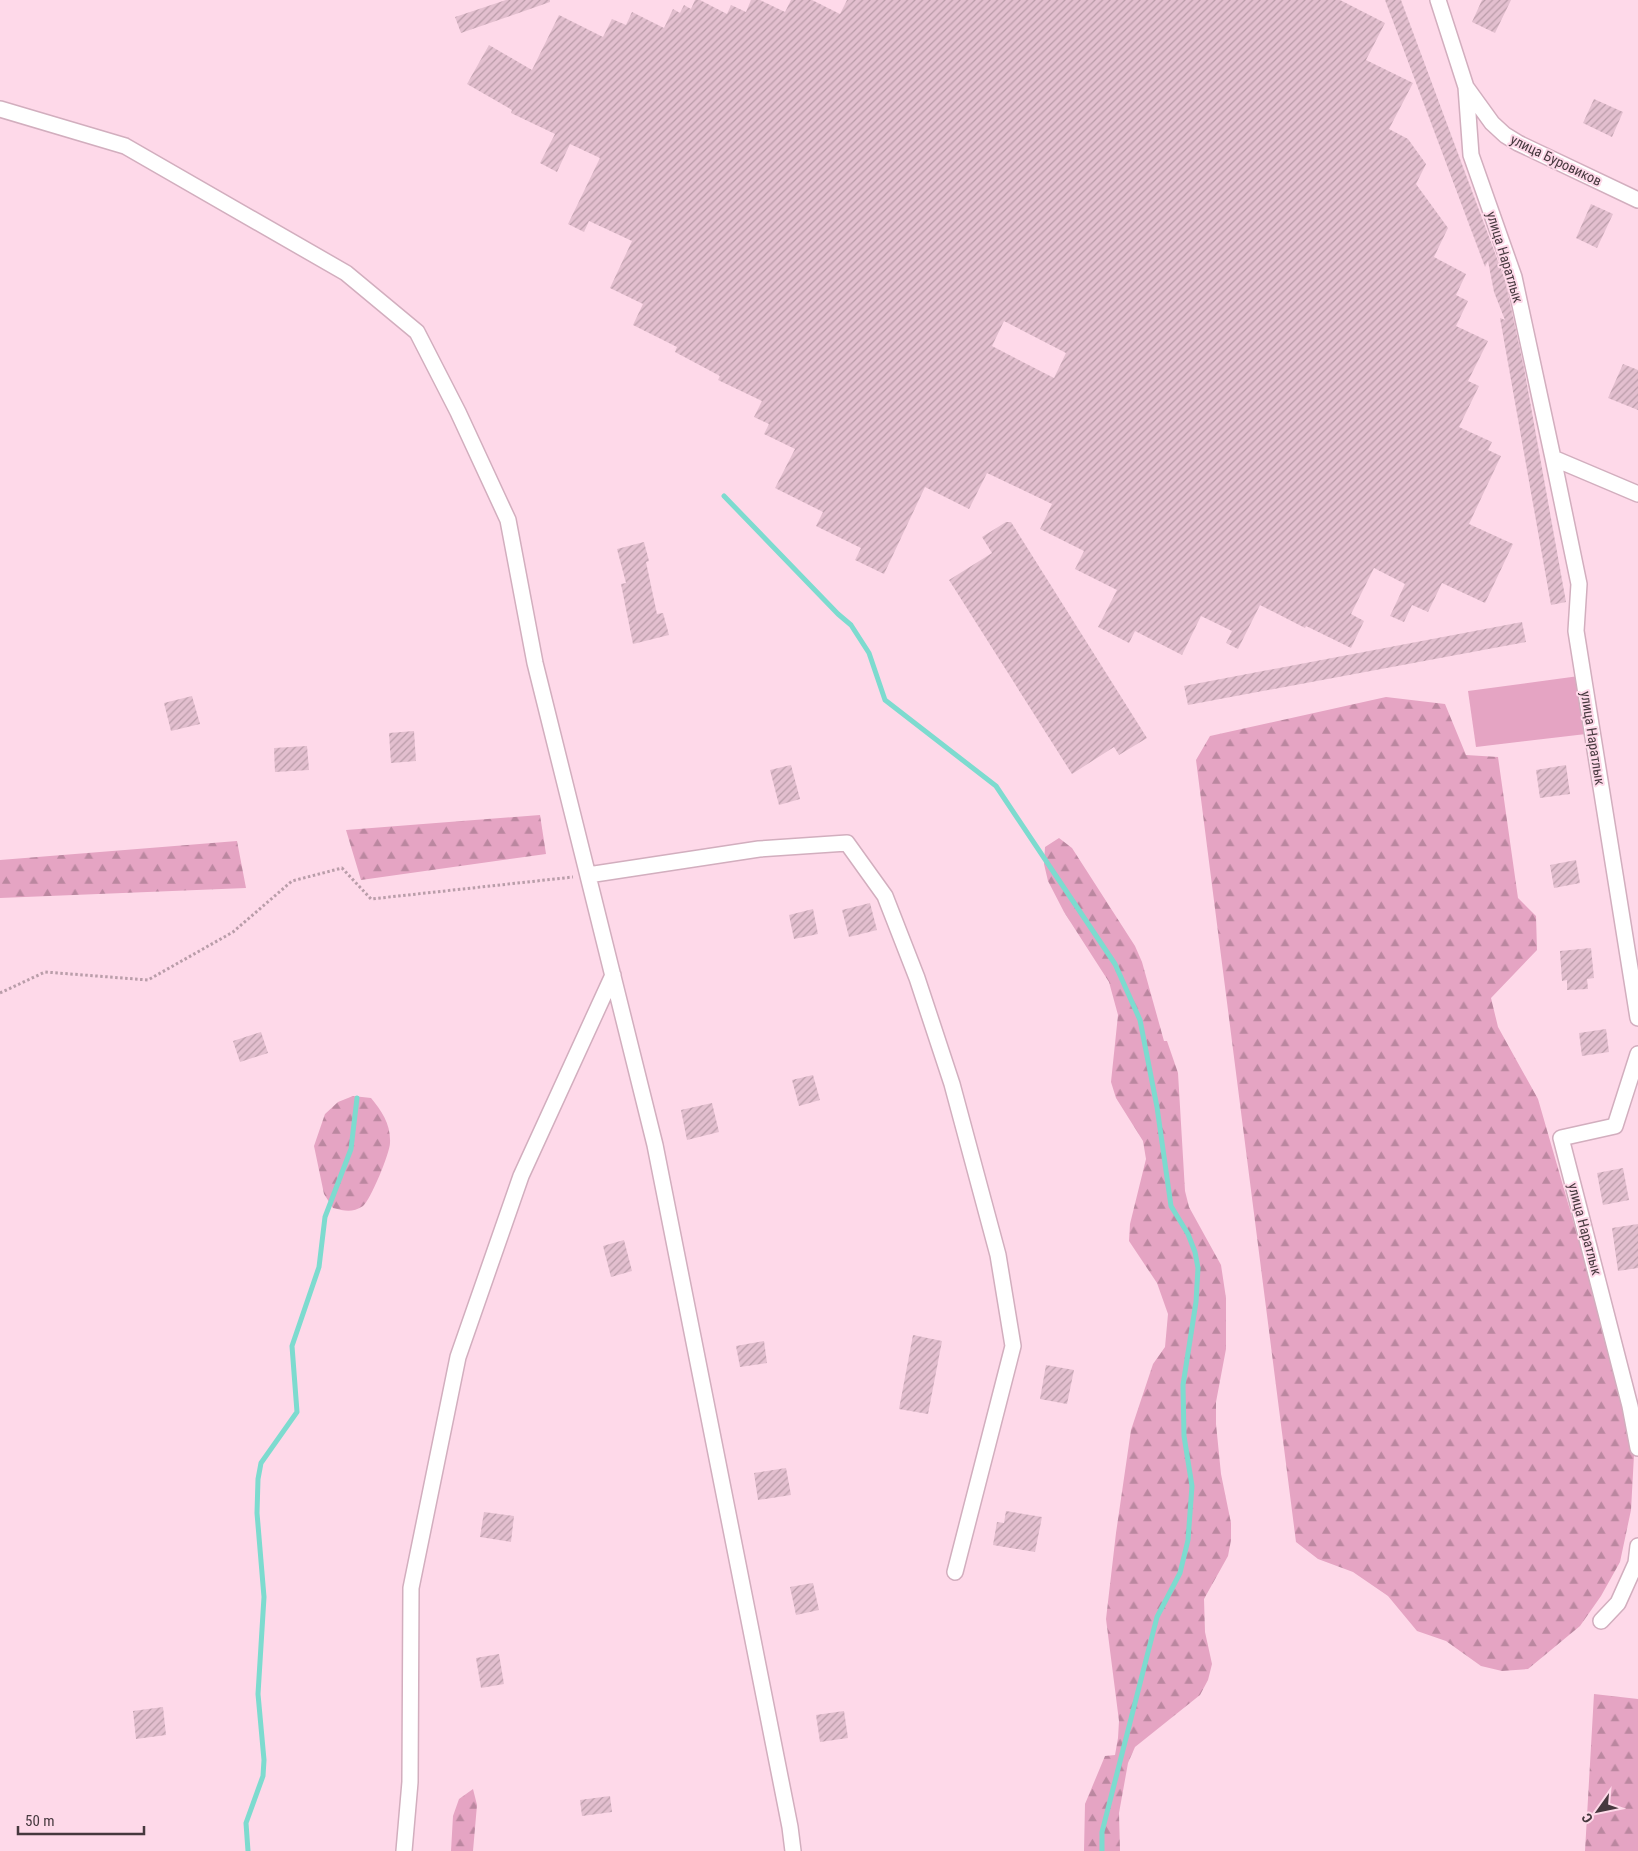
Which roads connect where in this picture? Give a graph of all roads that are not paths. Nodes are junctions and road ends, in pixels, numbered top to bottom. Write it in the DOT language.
graph roads {
  1 [pos="1438,0"];
  2 [pos="1466,86"];
  3 [pos="0,108"];
  4 [pos="1638,200"];
  5 [pos="1554,458"];
  6 [pos="1638,494"];
  7 [pos="588,875"];
  8 [pos="613,975"];
  9 [pos="1638,1018"];
  10 [pos="1638,1054"];
  11 [pos="1638,1448"];
  12 [pos="1638,1546"];
  13 [pos="954,1572"];
  14 [pos="1601,1620"];
  15 [pos="404,1851"];
  16 [pos="793,1851"];
  1 -- 2 [label="street, улица Буровиков"];
  2 -- 4 [label="street, улица Буровиков"];
  2 -- 5 [label="street, улица Наратлык"];
  3 -- 7 [label="street"];
  5 -- 6 [label="street"];
  5 -- 9 [label="street, улица Наратлык"];
  7 -- 8 [label="street"];
  7 -- 13 [label="street"];
  8 -- 15 [label="street"];
  8 -- 16 [label="street"];
  10 -- 11 [label="street, улица Наратлык"];
  12 -- 14 [label="street"];
}
